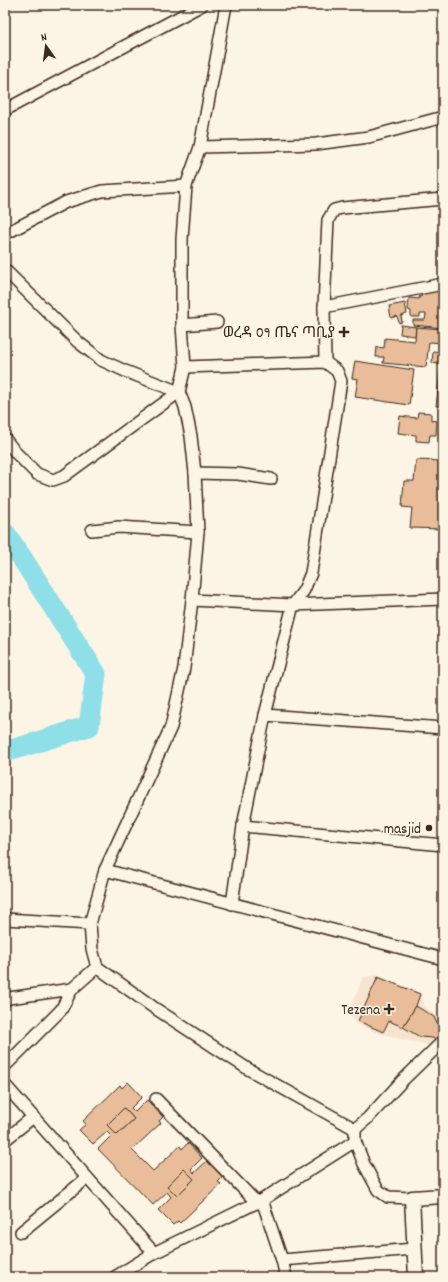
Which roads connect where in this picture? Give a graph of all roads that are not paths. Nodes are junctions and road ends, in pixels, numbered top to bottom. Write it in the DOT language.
graph roads {
  1 [pos="202,5"];
  2 [pos="226,5"];
  3 [pos="5,110"];
  4 [pos="443,117"];
  5 [pos="200,147"];
  6 [pos="186,186"];
  7 [pos="443,200"];
  8 [pos="5,234"];
  9 [pos="5,270"];
  10 [pos="443,284"];
  11 [pos="324,307"];
  12 [pos="217,322"];
  13 [pos="182,325"];
  14 [pos="325,362"];
  15 [pos="185,367"];
  16 [pos="179,392"];
  17 [pos="5,439"];
  18 [pos="195,473"];
  19 [pos="271,479"];
  20 [pos="92,530"];
  21 [pos="198,532"];
  22 [pos="443,599"];
  23 [pos="192,600"];
  24 [pos="293,605"];
  25 [pos="265,715"];
  26 [pos="443,728"];
  27 [pos="243,826"];
  28 [pos="443,845"];
  29 [pos="105,870"];
  30 [pos="232,904"];
  31 [pos="5,919"];
  32 [pos="90,924"];
  33 [pos="443,958"];
  34 [pos="97,967"];
  35 [pos="72,989"];
  36 [pos="5,1000"];
  37 [pos="443,1041"];
  38 [pos="5,1066"];
  39 [pos="5,1085"];
  40 [pos="156,1099"];
  41 [pos="33,1117"];
  42 [pos="355,1129"];
  43 [pos="5,1140"];
  44 [pos="355,1142"];
  45 [pos="87,1178"];
  46 [pos="443,1196"];
  47 [pos="412,1198"];
  48 [pos="259,1202"];
  49 [pos="21,1232"];
  50 [pos="414,1249"];
  51 [pos="154,1253"];
  52 [pos="282,1260"];
  53 [pos="116,1277"];
  54 [pos="286,1277"];
  55 [pos="416,1277"];
  1 -- 3 [label="street"];
  2 -- 5 [label="street"];
  4 -- 5 [label="street"];
  5 -- 6 [label="street"];
  6 -- 8 [label="street"];
  6 -- 13 [label="street"];
  7 -- 11 [label="street"];
  9 -- 16 [label="street"];
  10 -- 11 [label="street"];
  11 -- 14 [label="street"];
  12 -- 13 [label="street"];
  13 -- 15 [label="street"];
  14 -- 15 [label="street"];
  14 -- 24 [label="street"];
  15 -- 16 [label="street"];
  16 -- 17 [label="street"];
  16 -- 18 [label="street"];
  18 -- 19 [label="street"];
  18 -- 21 [label="street"];
  20 -- 21 [label="street"];
  21 -- 23 [label="street"];
  22 -- 24 [label="street"];
  23 -- 24 [label="street"];
  23 -- 29 [label="street"];
  24 -- 25 [label="street"];
  25 -- 26 [label="street"];
  25 -- 27 [label="street"];
  27 -- 28 [label="street"];
  27 -- 30 [label="street"];
  29 -- 30 [label="street"];
  29 -- 32 [label="street"];
  30 -- 33 [label="street"];
  31 -- 32 [label="street"];
  32 -- 34 [label="street"];
  34 -- 35 [label="street"];
  34 -- 42 [label="street"];
  35 -- 36 [label="street"];
  35 -- 38 [label="street"];
  37 -- 42 [label="street"];
  39 -- 41 [label="street"];
  40 -- 48 [label="street"];
  41 -- 43 [label="street"];
  41 -- 45 [label="street"];
  42 -- 44 [label="street"];
  44 -- 47 [label="street"];
  44 -- 48 [label="street"];
  45 -- 49 [label="street"];
  45 -- 51 [label="street"];
  46 -- 47 [label="street"];
  47 -- 50 [label="street"];
  48 -- 51 [label="street"];
  48 -- 52 [label="street"];
  50 -- 52 [label="street"];
  50 -- 55 [label="street"];
  51 -- 53 [label="street"];
  52 -- 54 [label="street"];
}
